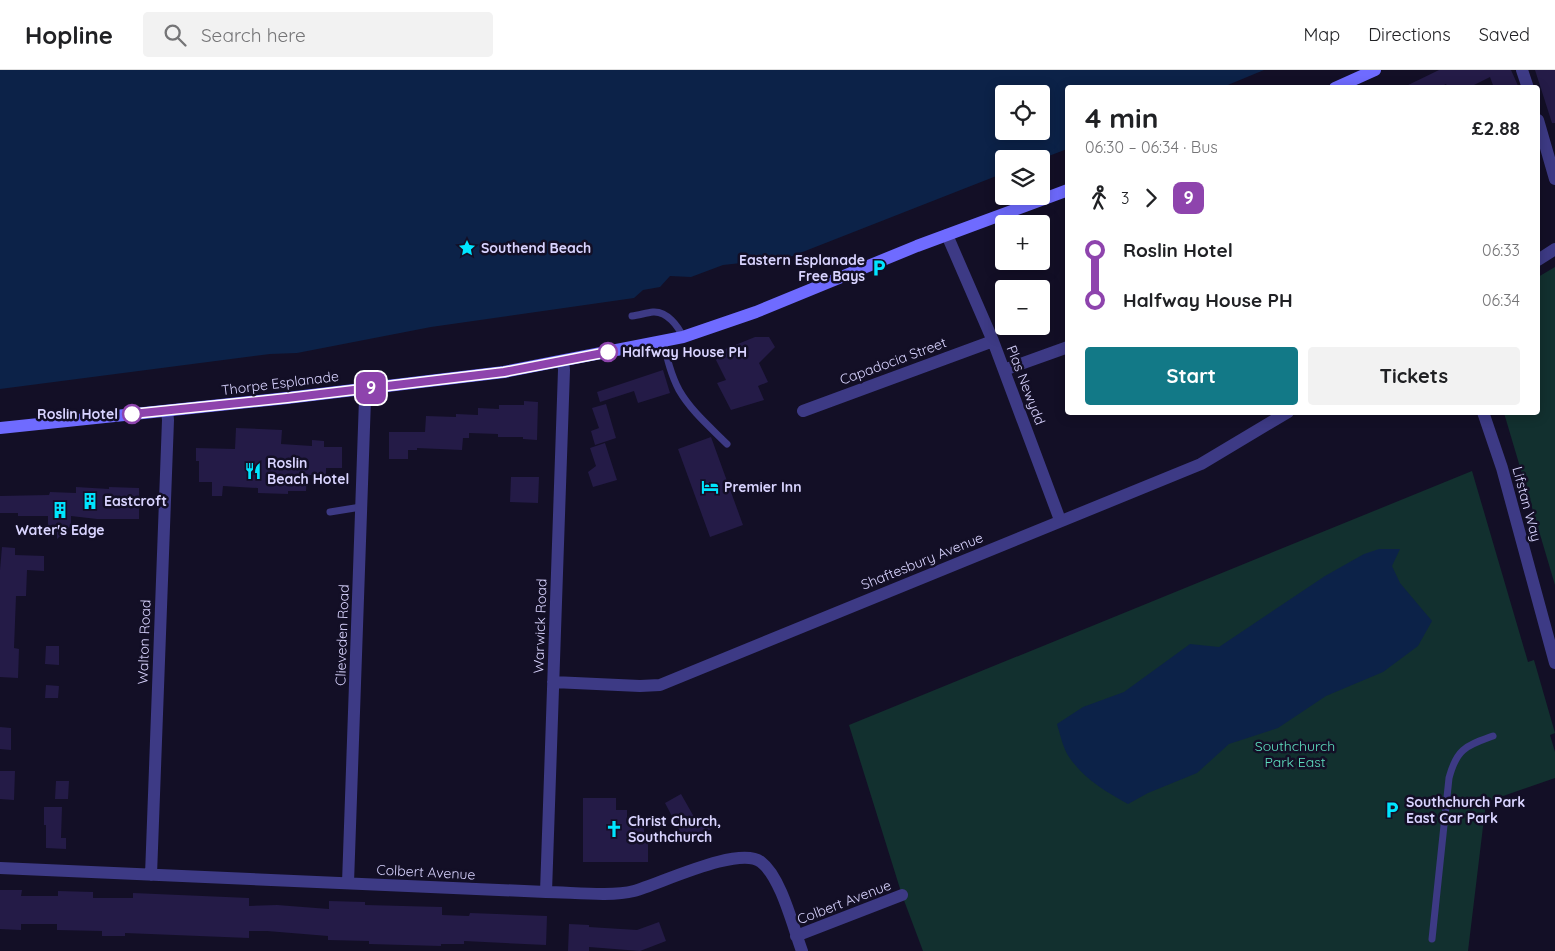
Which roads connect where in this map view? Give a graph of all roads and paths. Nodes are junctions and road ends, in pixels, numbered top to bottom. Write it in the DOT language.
graph roads {
  1 [pos="1375,70"];
  2 [pos="1522,70"];
  3 [pos="1346,85"];
  4 [pos="1527,85"];
  5 [pos="1540,126"];
  6 [pos="1552,162"];
  7 [pos="1555,179"];
  8 [pos="1065,191"];
  9 [pos="947,235"];
  10 [pos="1555,249"];
  11 [pos="1540,259"];
  12 [pos="632,316"];
  13 [pos="683,337"];
  14 [pos="993,340"];
  15 [pos="663,341"];
  16 [pos="1065,348"];
  17 [pos="563,361"];
  18 [pos="1004,370"];
  19 [pos="364,388"];
  20 [pos="167,411"];
  21 [pos="803,411"];
  22 [pos="1283,415"];
  23 [pos="1484,415"];
  24 [pos="0,428"];
  25 [pos="727,444"];
  26 [pos="362,507"];
  27 [pos="330,512"];
  28 [pos="1060,520"];
  29 [pos="1555,663"];
  30 [pos="554,682"];
  31 [pos="1492,736"];
  32 [pos="0,868"];
  33 [pos="151,875"];
  34 [pos="348,883"];
  35 [pos="546,892"];
  36 [pos="902,896"];
  37 [pos="796,936"];
  38 [pos="1432,939"];
  39 [pos="802,951"];
  1 -- 3 [label="main road"];
  2 -- 4 [label="street"];
  5 -- 6 [label="street"];
  6 -- 7 [label="street"];
  8 -- 9 [label="main road, Thorpe Esplanade"];
  9 -- 13 [label="main road, Thorpe Esplanade"];
  9 -- 14 [label="street, Plas Newydd"];
  10 -- 11 [label="street"];
  12 -- 13 [label="lane"];
  13 -- 15 [label="main road, Thorpe Esplanade"];
  14 -- 18 [label="street, Plas Newydd"];
  14 -- 21 [label="street, Capadocia Street"];
  15 -- 17 [label="main road, Thorpe Esplanade"];
  15 -- 25 [label="lane"];
  16 -- 18 [label="street"];
  17 -- 19 [label="main road, Thorpe Esplanade"];
  17 -- 30 [label="street, Warwick Road"];
  18 -- 28 [label="street, Plas Newydd"];
  19 -- 20 [label="main road, Thorpe Esplanade"];
  19 -- 26 [label="street, Clieveden Road"];
  20 -- 24 [label="main road, Thorpe Esplanade"];
  20 -- 33 [label="street, Walton Road"];
  22 -- 28 [label="street, Shaftesbury Avenue"];
  23 -- 29 [label="street, Lifstan Way"];
  26 -- 27 [label="lane"];
  26 -- 34 [label="street, Clieveden Road"];
  28 -- 30 [label="street, Shaftesbury Avenue"];
  30 -- 35 [label="street, Warwick Road"];
  31 -- 38 [label="lane"];
  32 -- 33 [label="street, Colbert Avenue"];
  33 -- 34 [label="street, Colbert Avenue"];
  34 -- 35 [label="street, Colbert Avenue"];
  35 -- 37 [label="street, Colbert Avenue"];
  36 -- 37 [label="street, Colbert Avenue"];
  37 -- 39 [label="street, Colbert Avenue"];
}
